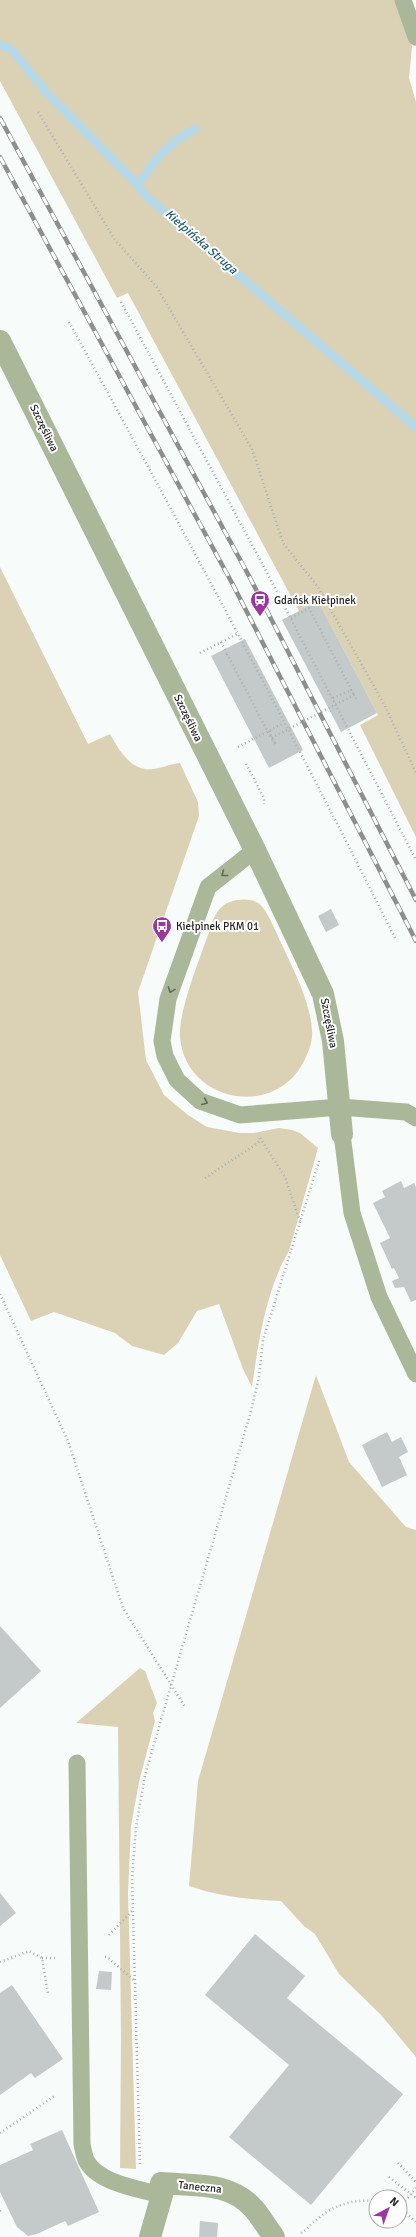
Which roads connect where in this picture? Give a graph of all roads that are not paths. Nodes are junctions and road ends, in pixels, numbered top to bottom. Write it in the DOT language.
graph roads {
  1 [pos="403,0"];
  2 [pos="416,37"];
  3 [pos="0,341"];
  4 [pos="255,850"];
  5 [pos="340,1107"];
  6 [pos="416,1118"];
  7 [pos="342,1134"];
  8 [pos="416,1374"];
  9 [pos="77,1763"];
  10 [pos="162,2195"];
  11 [pos="150,2237"];
  12 [pos="274,2237"];
  1 -- 2 [label="lane"];
  3 -- 4 [label="street, Szczęśliwa"];
  4 -- 5 [label="street, Szczęśliwa"];
  4 -- 5 [label="lane, one-way"];
  5 -- 6 [label="lane"];
  5 -- 7 [label="street, Szczęśliwa"];
  7 -- 8 [label="lane"];
  9 -- 10 [label="lane"];
  10 -- 11 [label="street, Taneczna"];
  10 -- 12 [label="street, Taneczna"];
}
